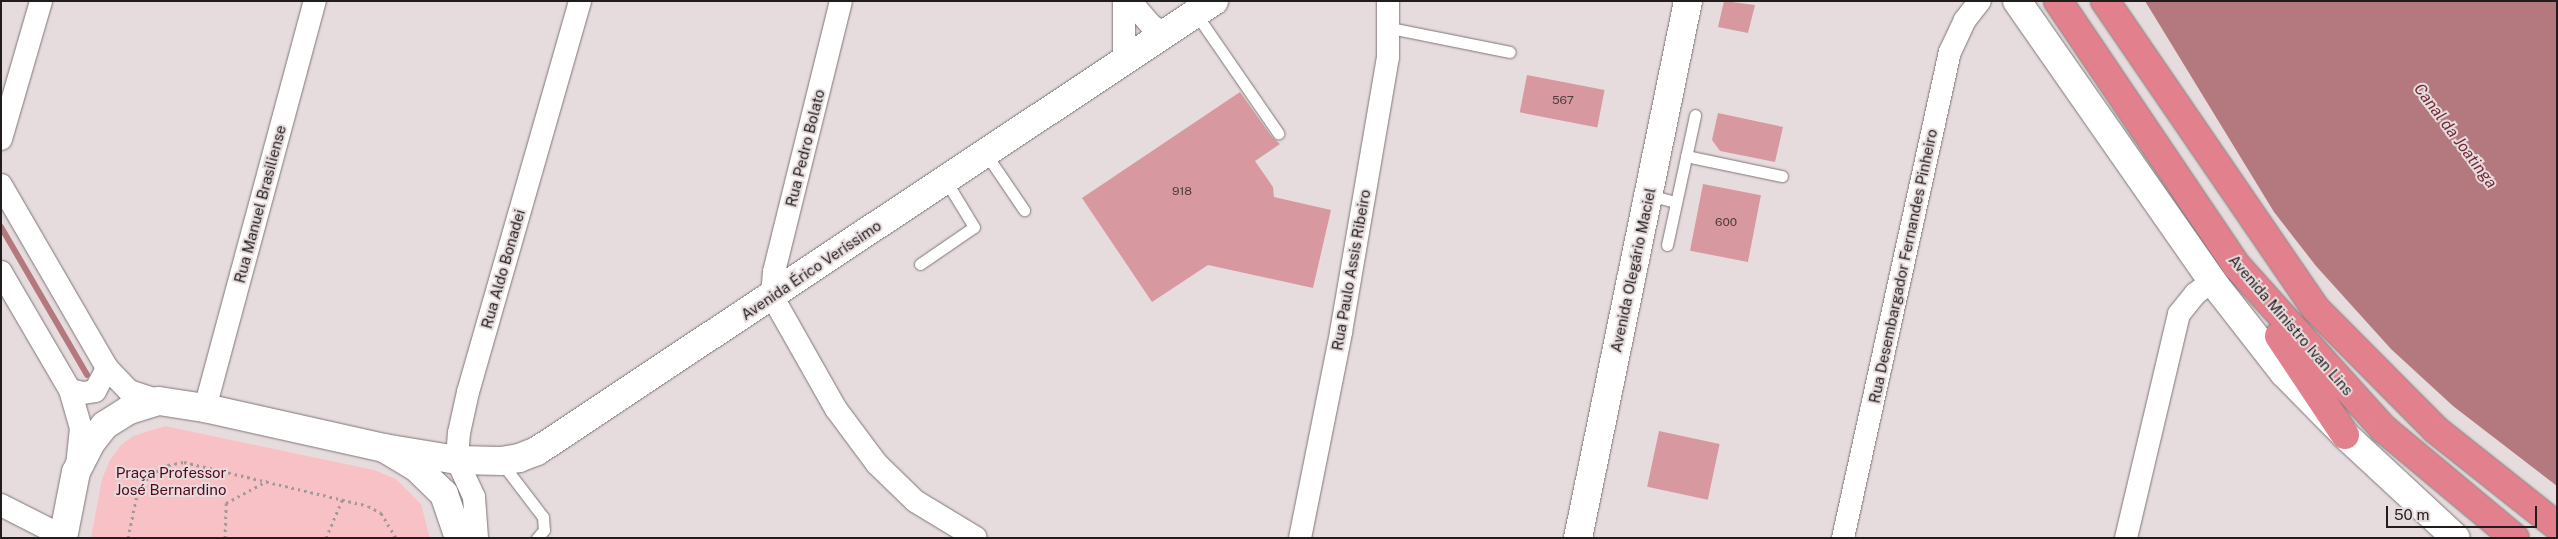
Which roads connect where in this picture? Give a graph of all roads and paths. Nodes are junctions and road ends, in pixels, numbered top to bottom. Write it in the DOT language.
graph roads {
  1 [pos="41,1"];
  2 [pos="315,1"];
  3 [pos="580,1"];
  4 [pos="842,1"];
  5 [pos="1124,1"];
  6 [pos="1130,1"];
  7 [pos="1388,1"];
  8 [pos="1688,1"];
  9 [pos="1980,1"];
  10 [pos="2017,1"];
  11 [pos="2058,1"];
  12 [pos="2104,1"];
  13 [pos="1205,8"];
  14 [pos="1390,28"];
  15 [pos="1166,34"];
  16 [pos="1510,52"];
  17 [pos="1124,63"];
  18 [pos="1695,115"];
  19 [pos="1278,133"];
  20 [pos="1,138"];
  21 [pos="986,154"];
  22 [pos="1686,156"];
  23 [pos="1782,176"];
  24 [pos="946,181"];
  25 [pos="1,185"];
  26 [pos="1649,195"];
  27 [pos="1676,202"];
  28 [pos="1024,210"];
  29 [pos="1667,245"];
  30 [pos="920,264"];
  31 [pos="2237,266"];
  32 [pos="1,272"];
  33 [pos="2212,281"];
  34 [pos="772,296"];
  35 [pos="107,368"];
  36 [pos="70,390"];
  37 [pos="159,401"];
  38 [pos="205,408"];
  39 [pos="2345,435"];
  40 [pos="384,448"];
  41 [pos="456,460"];
  42 [pos="501,461"];
  43 [pos="76,472"];
  44 [pos="269,481"];
  45 [pos="343,498"];
  46 [pos="1,505"];
  47 [pos="2557,526"];
  48 [pos="64,538"];
  49 [pos="128,538"];
  50 [pos="225,538"];
  51 [pos="326,538"];
  52 [pos="396,538"];
  53 [pos="460,538"];
  54 [pos="477,538"];
  55 [pos="537,538"];
  56 [pos="976,538"];
  57 [pos="1300,538"];
  58 [pos="1578,538"];
  59 [pos="1843,538"];
  60 [pos="2126,538"];
  61 [pos="2456,538"];
  62 [pos="2515,538"];
  1 -- 20 [label="street"];
  2 -- 38 [label="street, Rua Manuel Brasiliense"];
  3 -- 41 [label="street, Rua Aldo Bonadei"];
  4 -- 34 [label="street, Rua Pedro Bolato"];
  5 -- 17 [label="street"];
  6 -- 15 [label="street"];
  7 -- 14 [label="street, Rua Paulo Assis Ribeiro"];
  8 -- 26 [label="main road, Avenida Olegário Maciel"];
  9 -- 59 [label="street, Rua Desembargador Fernandes Pinheiro"];
  10 -- 33 [label="main road, Avenida Ministro Ivan Lins"];
  11 -- 31 [label="highway, Avenida Ministro Ivan Lins"];
  12 -- 47 [label="highway, Avenida Ministro Ivan Lins"];
  13 -- 15 [label="main road, Avenida Érico Veríssimo"];
  13 -- 19 [label="lane"];
  14 -- 16 [label="lane"];
  14 -- 57 [label="street, Rua Paulo Assis Ribeiro"];
  15 -- 17 [label="main road, Avenida Érico Veríssimo"];
  17 -- 21 [label="main road, Avenida Érico Veríssimo"];
  18 -- 22 [label="lane"];
  21 -- 24 [label="main road, Avenida Érico Veríssimo"];
  21 -- 28 [label="lane"];
  22 -- 23 [label="lane"];
  22 -- 27 [label="lane"];
  24 -- 30 [label="lane"];
  24 -- 34 [label="main road, Avenida Érico Veríssimo"];
  25 -- 35 [label="street"];
  26 -- 27 [label="lane"];
  26 -- 58 [label="main road, Avenida Olegário Maciel"];
  27 -- 29 [label="lane"];
  31 -- 39 [label="highway"];
  31 -- 62 [label="highway, Avenida Ministro Ivan Lins"];
  32 -- 36 [label="street"];
  33 -- 39 [label="main road, Avenida Ministro Ivan Lins"];
  33 -- 60 [label="street"];
  34 -- 42 [label="main road, Avenida Érico Veríssimo"];
  34 -- 56 [label="street"];
  35 -- 36 [label="street"];
  35 -- 37 [label="street"];
  36 -- 43 [label="street"];
  37 -- 38 [label="main road"];
  37 -- 43 [label="main road"];
  38 -- 40 [label="main road"];
  39 -- 61 [label="main road, Avenida Ministro Ivan Lins"];
  40 -- 41 [label="main road, Avenida Érico Veríssimo"];
  40 -- 53 [label="main road"];
  41 -- 42 [label="main road, Avenida Érico Veríssimo"];
  41 -- 54 [label="street"];
  42 -- 55 [label="lane"];
  43 -- 48 [label="main road"];
  44 -- 45 [label="path"];
  44 -- 49 [label="path"];
  44 -- 50 [label="path"];
  45 -- 51 [label="path"];
  45 -- 52 [label="path"];
  46 -- 48 [label="street"];
}
